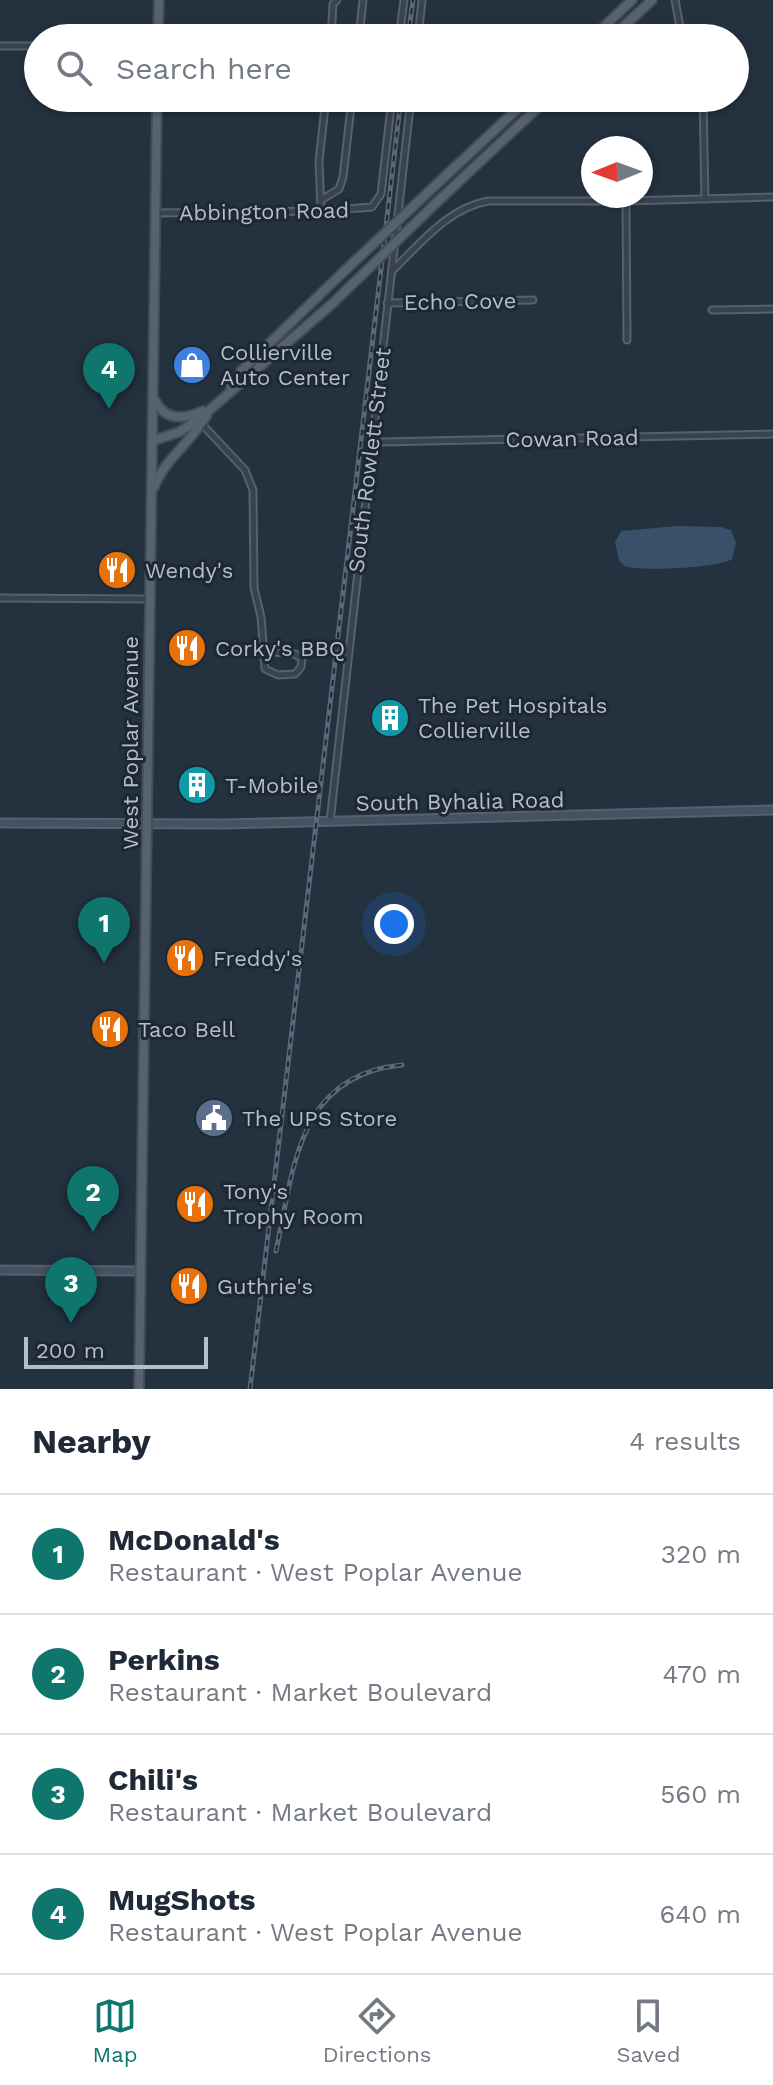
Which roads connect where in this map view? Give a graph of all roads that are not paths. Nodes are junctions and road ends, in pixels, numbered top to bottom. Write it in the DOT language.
graph roads {
  1 [pos="159,0"];
  2 [pos="337,0"];
  3 [pos="363,0"];
  4 [pos="404,0"];
  5 [pos="422,0"];
  6 [pos="632,0"];
  7 [pos="652,0"];
  8 [pos="675,0"];
  9 [pos="158,24"];
  10 [pos="332,24"];
  11 [pos="360,24"];
  12 [pos="401,24"];
  13 [pos="419,24"];
  14 [pos="607,24"];
  15 [pos="626,24"];
  16 [pos="679,24"];
  17 [pos="0,46"];
  18 [pos="24,46"];
  19 [pos="157,112"];
  20 [pos="324,112"];
  21 [pos="350,112"];
  22 [pos="390,112"];
  23 [pos="409,112"];
  24 [pos="514,112"];
  25 [pos="533,112"];
  26 [pos="703,112"];
  27 [pos="773,197"];
  28 [pos="705,199"];
  29 [pos="321,200"];
  30 [pos="653,200"];
  31 [pos="581,201"];
  32 [pos="626,208"];
  33 [pos="321,211"];
  34 [pos="156,213"];
  35 [pos="391,271"];
  36 [pos="533,300"];
  37 [pos="387,303"];
  38 [pos="773,309"];
  39 [pos="712,310"];
  40 [pos="627,340"];
  41 [pos="153,395"];
  42 [pos="226,395"];
  43 [pos="198,420"];
  44 [pos="773,434"];
  45 [pos="372,439"];
  46 [pos="152,441"];
  47 [pos="151,493"];
  48 [pos="0,598"];
  49 [pos="150,599"];
  50 [pos="262,651"];
  51 [pos="773,810"];
  52 [pos="330,822"];
  53 [pos="0,823"];
  54 [pos="148,825"];
  55 [pos="0,1270"];
  56 [pos="140,1271"];
  57 [pos="139,1389"];
  1 -- 9 [label="main road"];
  2 -- 10 [label="street"];
  3 -- 11 [label="street"];
  4 -- 12 [label="street"];
  5 -- 13 [label="street"];
  6 -- 14 [label="main road"];
  7 -- 15 [label="main road"];
  8 -- 16 [label="street"];
  17 -- 18 [label="street"];
  19 -- 34 [label="main road, West Poplar Avenue"];
  20 -- 29 [label="street"];
  21 -- 29 [label="street"];
  22 -- 33 [label="street, Abbington Road"];
  23 -- 35 [label="street, South Rowlett Street"];
  24 -- 42 [label="main road, bridge"];
  25 -- 42 [label="main road, bridge"];
  26 -- 28 [label="street"];
  27 -- 28 [label="street"];
  28 -- 30 [label="street"];
  29 -- 33 [label="street"];
  31 -- 35 [label="street"];
  32 -- 40 [label="street"];
  33 -- 34 [label="street, Abbington Road"];
  34 -- 41 [label="main road, West Poplar Avenue"];
  35 -- 37 [label="street, South Rowlett Street"];
  36 -- 37 [label="street, Echo Cove"];
  37 -- 45 [label="street, South Rowlett Street"];
  38 -- 39 [label="street"];
  41 -- 43 [label="main road"];
  41 -- 46 [label="main road, West Poplar Avenue"];
  42 -- 43 [label="main road"];
  43 -- 46 [label="main road"];
  43 -- 47 [label="main road"];
  43 -- 50 [label="street"];
  44 -- 45 [label="street, Cowan Road"];
  45 -- 52 [label="street, South Rowlett Street"];
  46 -- 47 [label="main road, West Poplar Avenue"];
  47 -- 49 [label="main road, West Poplar Avenue"];
  48 -- 49 [label="street"];
  49 -- 54 [label="main road, West Poplar Avenue"];
  50 -- 50 [label="street"];
  51 -- 52 [label="main road, South Byhalia Road"];
  52 -- 54 [label="main road, South Byhalia Road"];
  53 -- 54 [label="main road, South Byhalia Road"];
  54 -- 56 [label="main road, West Poplar Avenue"];
  55 -- 56 [label="main road"];
  56 -- 57 [label="main road, West Poplar Avenue"];
}
